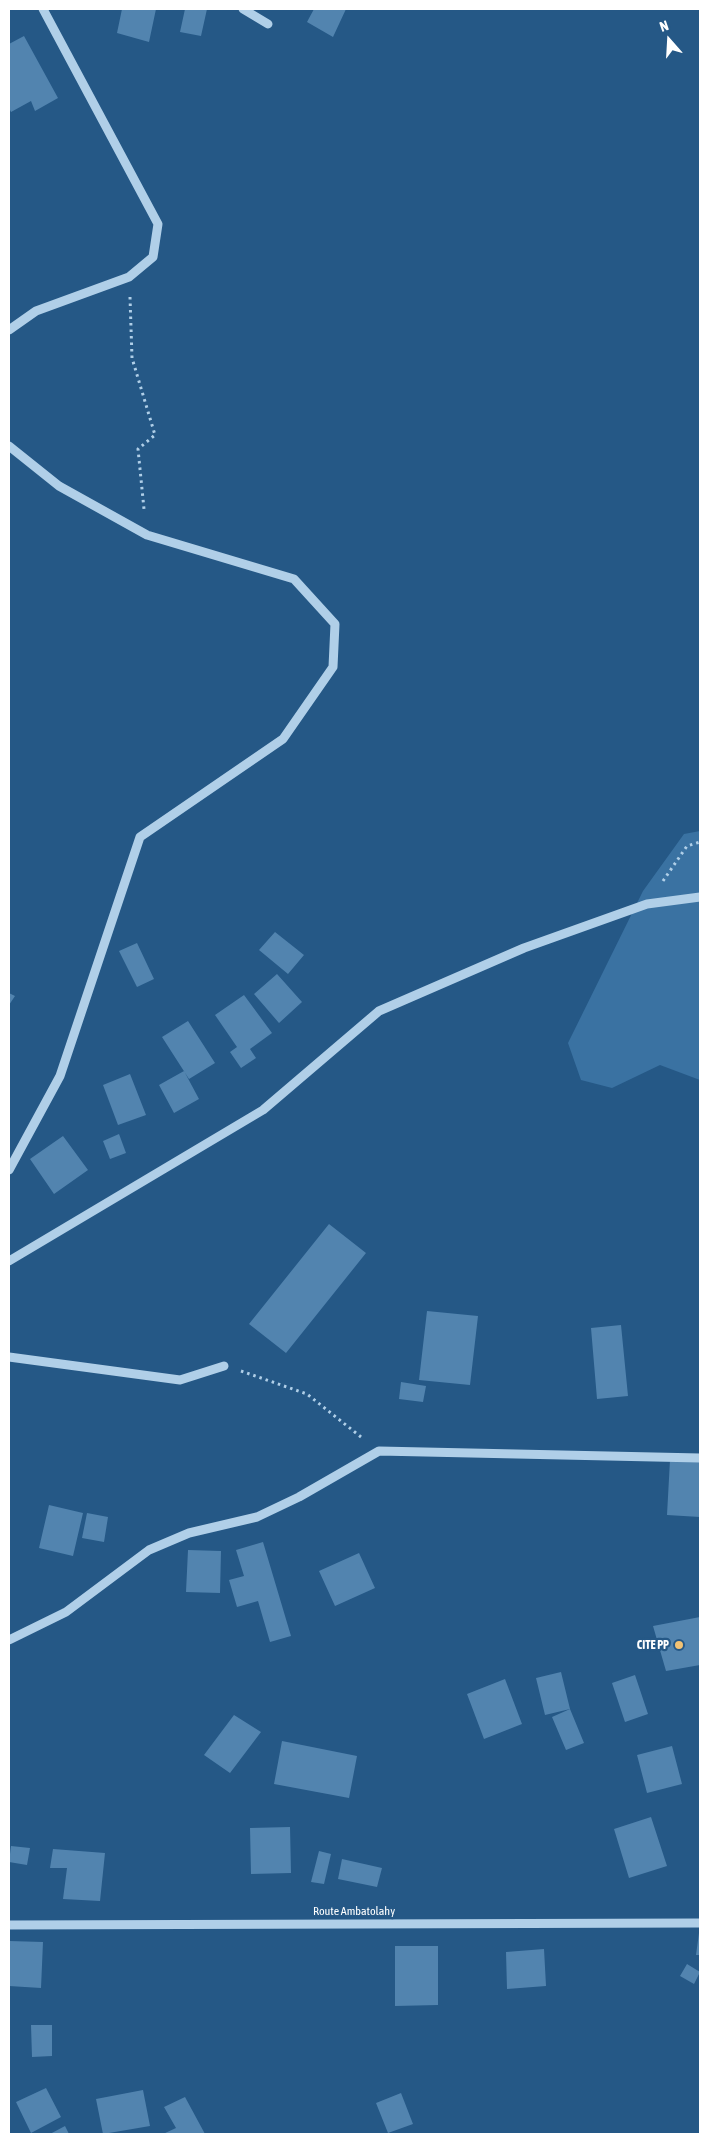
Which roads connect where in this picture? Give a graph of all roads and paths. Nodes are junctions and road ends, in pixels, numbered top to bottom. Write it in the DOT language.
graph roads {
  1 [pos="43,9"];
  2 [pos="243,9"];
  3 [pos="268,24"];
  4 [pos="129,277"];
  5 [pos="9,330"];
  6 [pos="9,446"];
  7 [pos="147,535"];
  8 [pos="700,842"];
  9 [pos="700,897"];
  10 [pos="647,904"];
  11 [pos="9,1170"];
  12 [pos="9,1262"];
  13 [pos="9,1357"];
  14 [pos="224,1366"];
  15 [pos="379,1452"];
  16 [pos="700,1458"];
  17 [pos="9,1640"];
  18 [pos="700,1923"];
  19 [pos="9,1925"];
  1 -- 4 [label="street"];
  2 -- 3 [label="street"];
  4 -- 5 [label="street"];
  4 -- 7 [label="path"];
  6 -- 7 [label="street"];
  7 -- 11 [label="street"];
  8 -- 10 [label="path"];
  9 -- 10 [label="street"];
  10 -- 12 [label="street"];
  13 -- 14 [label="street"];
  14 -- 15 [label="path"];
  15 -- 16 [label="street"];
  15 -- 17 [label="street"];
  18 -- 19 [label="street, Route Ambatolahy"];
}
